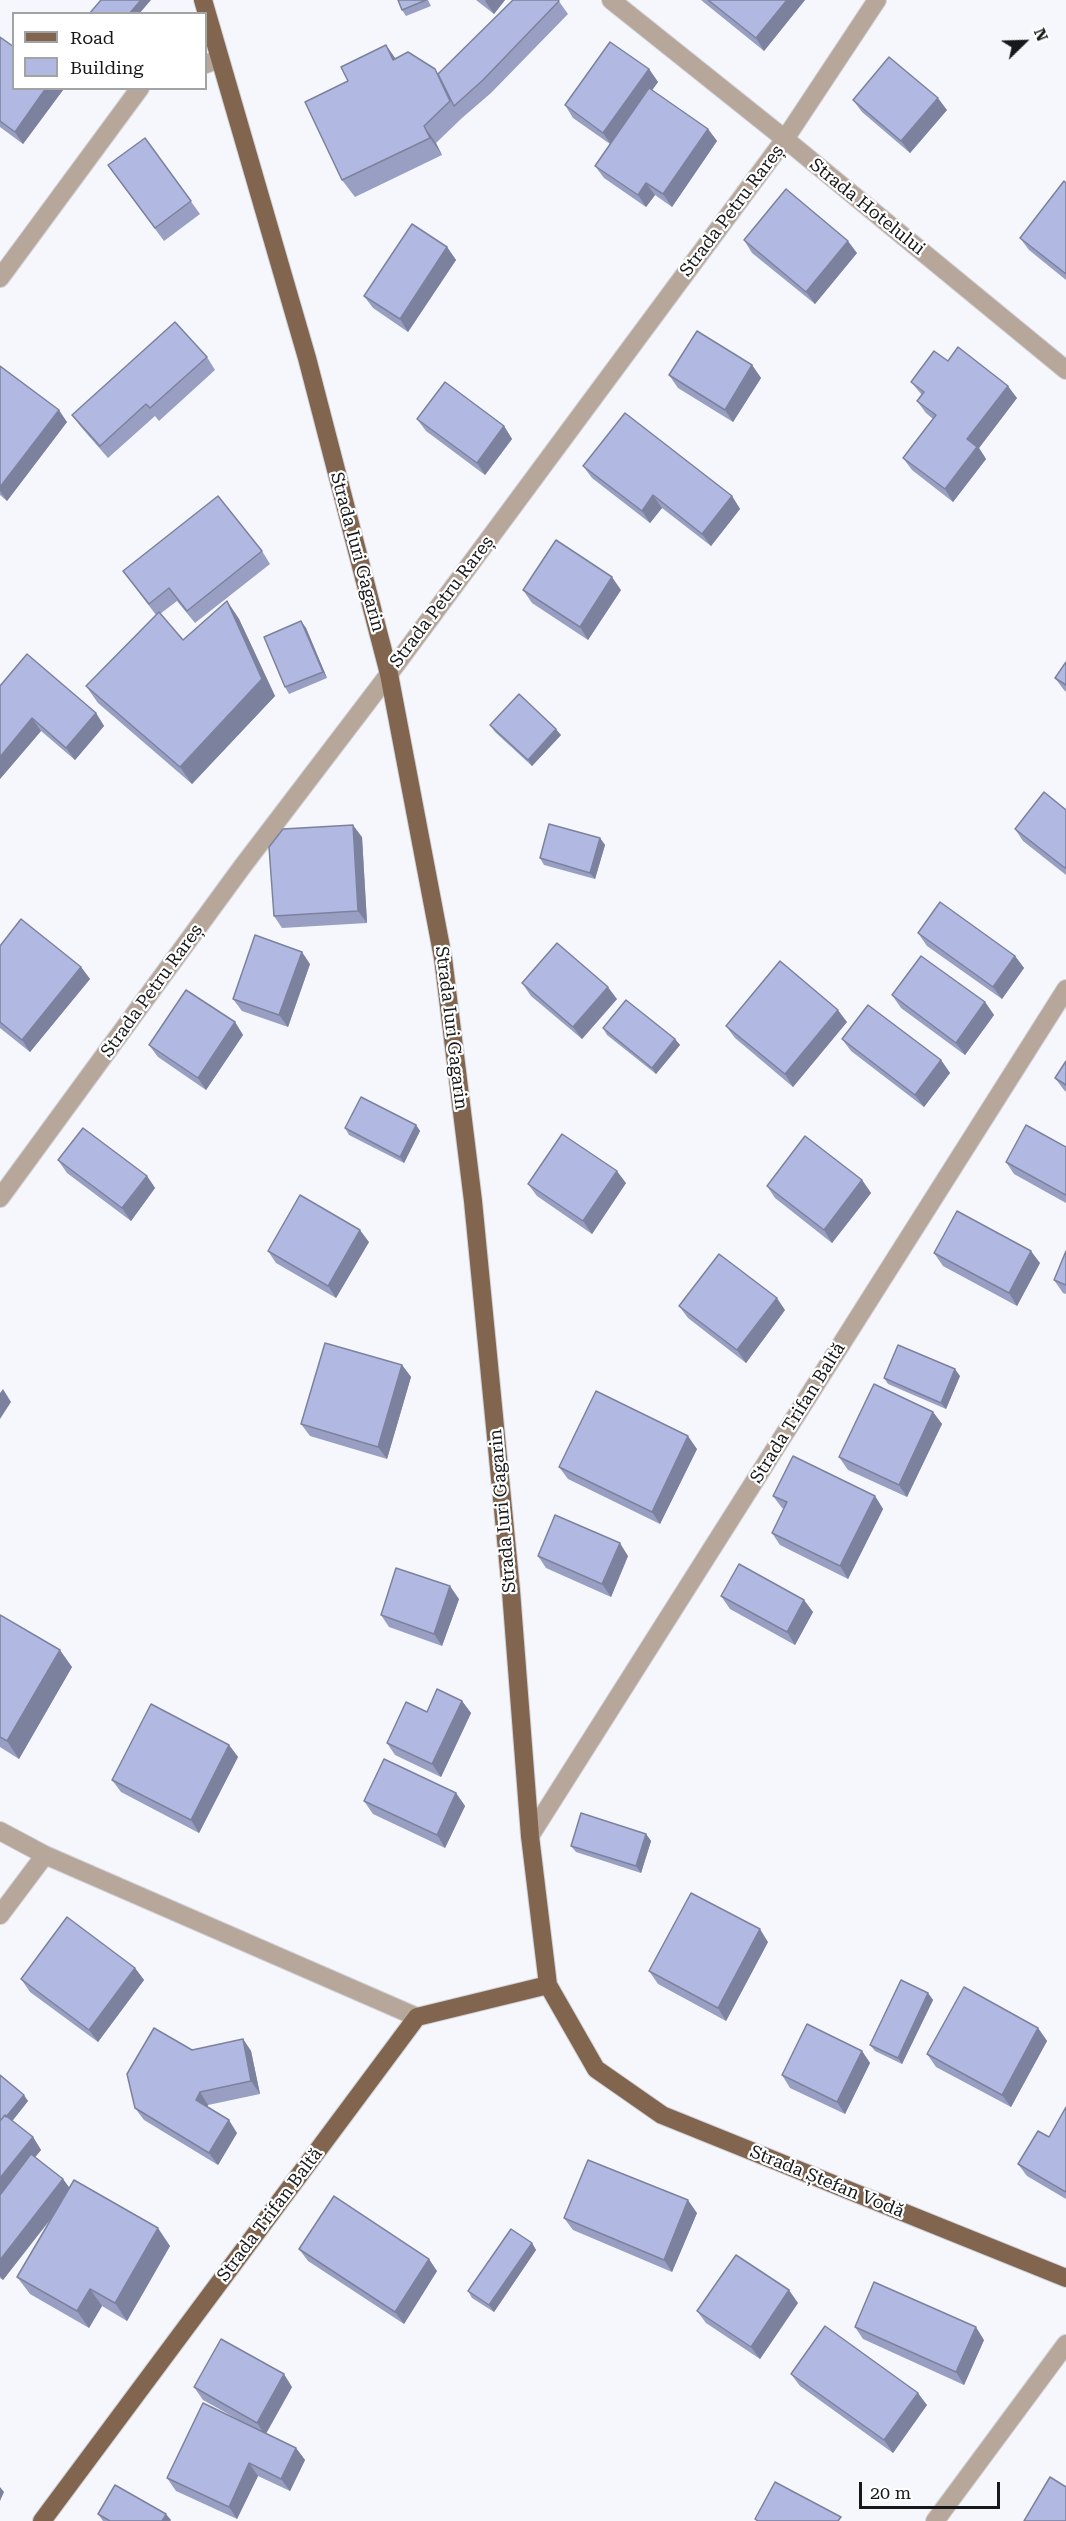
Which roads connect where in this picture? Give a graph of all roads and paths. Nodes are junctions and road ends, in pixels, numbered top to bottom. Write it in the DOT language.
graph roads {
  1 [pos="611,0"];
  2 [pos="877,0"];
  3 [pos="207,28"];
  4 [pos="212,62"];
  5 [pos="139,90"];
  6 [pos="785,139"];
  7 [pos="0,278"];
  8 [pos="1066,370"];
  9 [pos="389,674"];
  10 [pos="1066,989"];
  11 [pos="0,1198"];
  12 [pos="0,1831"];
  13 [pos="530,1836"];
  14 [pos="45,1855"];
  15 [pos="0,1915"];
  16 [pos="548,1985"];
  17 [pos="417,2017"];
  18 [pos="596,2069"];
  19 [pos="1066,2278"];
  20 [pos="1066,2344"];
  21 [pos="42,2521"];
  22 [pos="935,2521"];
  1 -- 6 [label="street, Strada Hotelului"];
  2 -- 6 [label="street, Strada Petru Rareș"];
  3 -- 4 [label="main road, Strada Iuri Gagarin"];
  4 -- 9 [label="main road, Strada Iuri Gagarin"];
  5 -- 7 [label="street"];
  6 -- 8 [label="street, Strada Hotelului"];
  6 -- 9 [label="street, Strada Petru Rareș"];
  9 -- 11 [label="street, Strada Petru Rareș"];
  9 -- 13 [label="main road, Strada Iuri Gagarin"];
  10 -- 13 [label="street, Strada Trifan Baltă"];
  12 -- 14 [label="street"];
  13 -- 16 [label="main road, Strada Iuri Gagarin"];
  14 -- 15 [label="street"];
  14 -- 17 [label="street"];
  16 -- 17 [label="main road"];
  16 -- 18 [label="main road, Strada Iuri Gagarin"];
  17 -- 21 [label="main road, Strada Trifan Baltă"];
  18 -- 19 [label="main road, Strada Ștefan Vodă"];
  20 -- 22 [label="street"];
}
